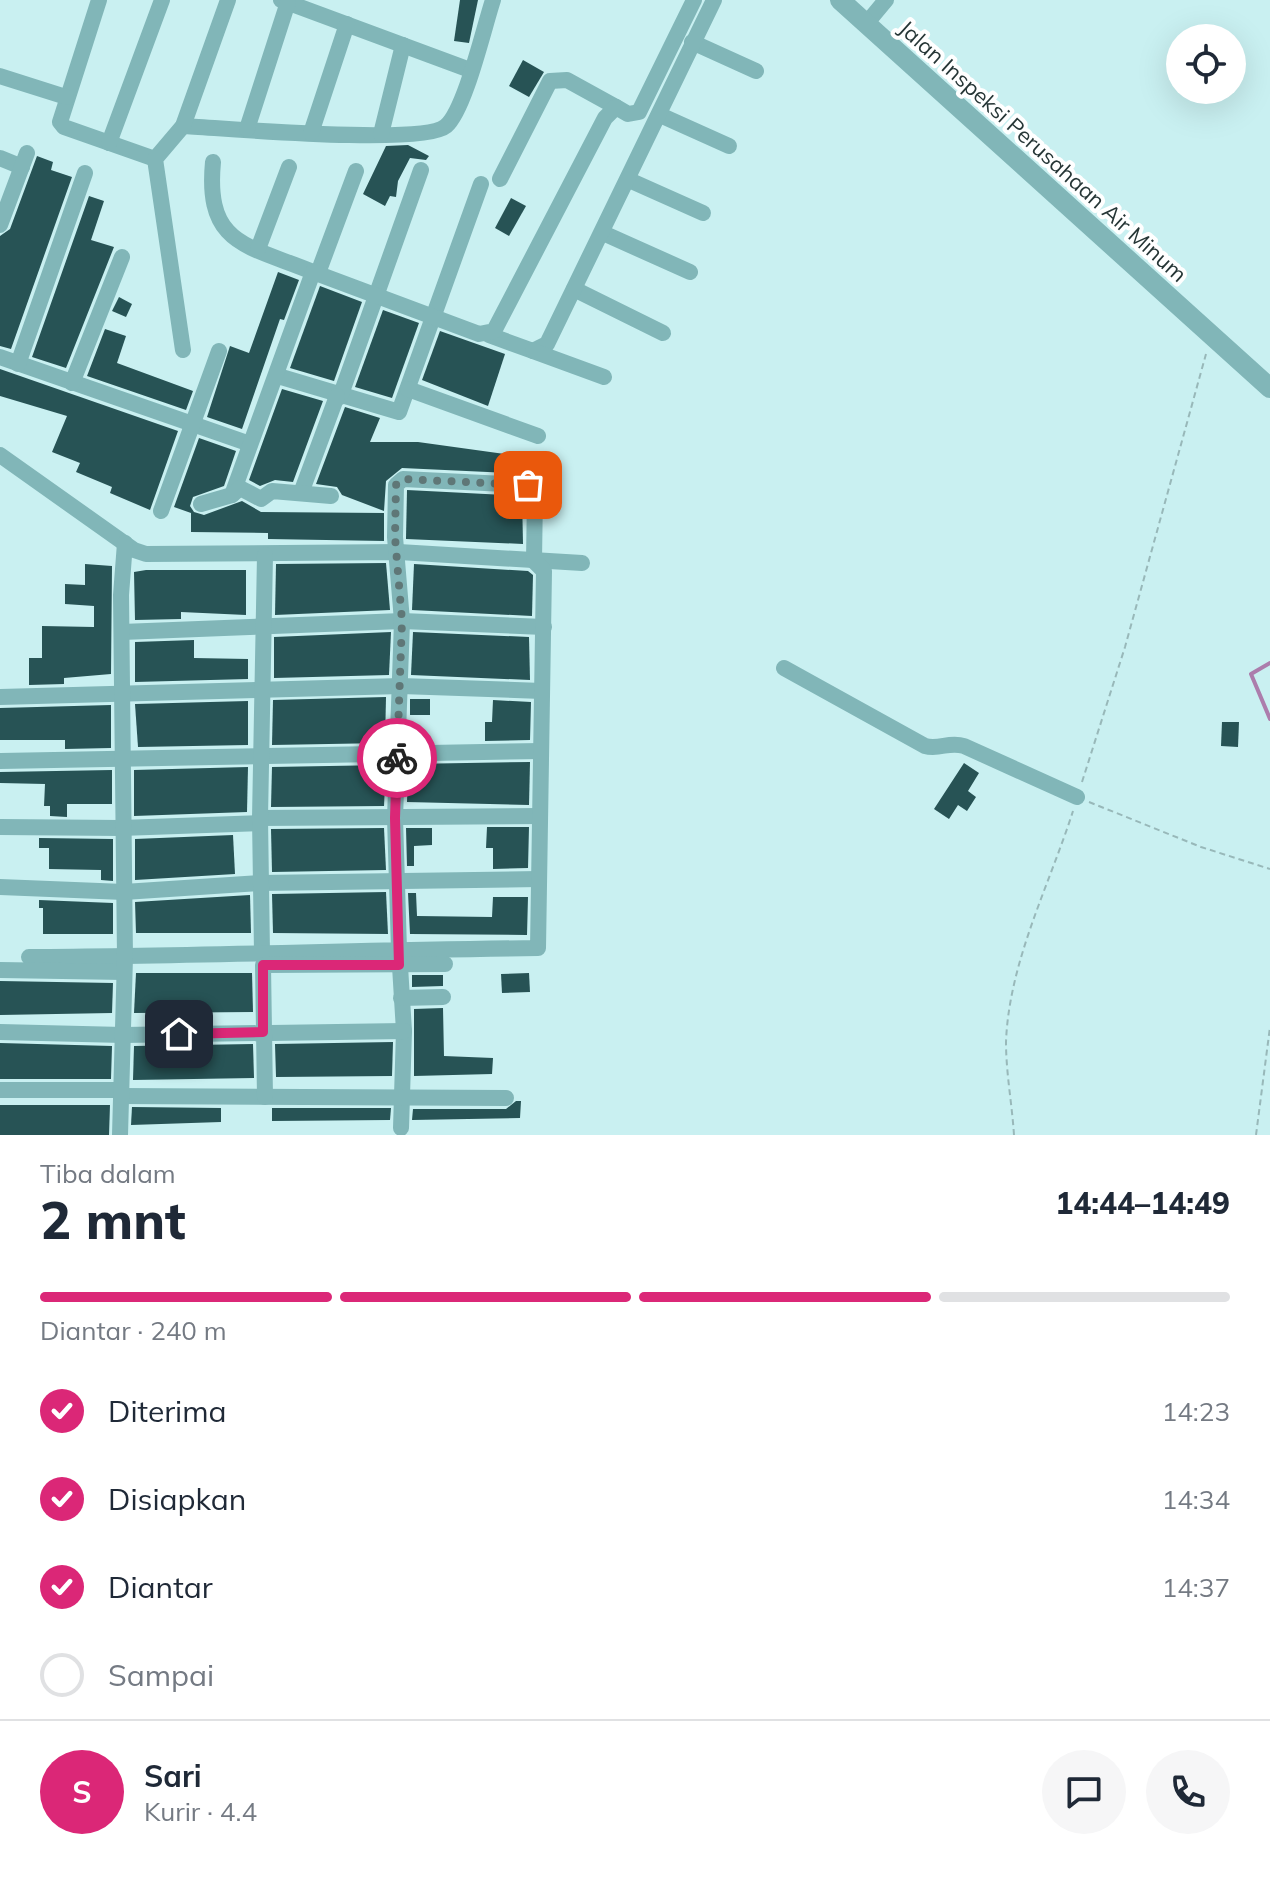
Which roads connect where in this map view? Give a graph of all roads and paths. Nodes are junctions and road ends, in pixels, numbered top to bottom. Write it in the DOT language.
graph roads {
  1 [pos="99,0"];
  2 [pos="162,0"];
  3 [pos="228,0"];
  4 [pos="493,0"];
  5 [pos="694,0"];
  6 [pos="714,0"];
  7 [pos="840,0"];
  8 [pos="886,0"];
  9 [pos="284,1"];
  10 [pos="347,24"];
  11 [pos="866,24"];
  12 [pos="692,42"];
  13 [pos="403,45"];
  14 [pos="470,70"];
  15 [pos="756,71"];
  16 [pos="0,76"];
  17 [pos="66,97"];
  18 [pos="616,107"];
  19 [pos="660,115"];
  20 [pos="183,126"];
  21 [pos="247,129"];
  22 [pos="311,133"];
  23 [pos="381,134"];
  24 [pos="109,143"];
  25 [pos="729,146"];
  26 [pos="0,158"];
  27 [pos="155,159"];
  28 [pos="213,162"];
  29 [pos="289,167"];
  30 [pos="421,170"];
  31 [pos="356,171"];
  32 [pos="85,173"];
  33 [pos="500,179"];
  34 [pos="629,180"];
  35 [pos="481,184"];
  36 [pos="703,213"];
  37 [pos="1,221"];
  38 [pos="603,233"];
  39 [pos="258,249"];
  40 [pos="122,257"];
  41 [pos="315,272"];
  42 [pos="690,272"];
  43 [pos="574,289"];
  44 [pos="376,295"];
  45 [pos="433,316"];
  46 [pos="663,333"];
  47 [pos="489,335"];
  48 [pos="1214,337"];
  49 [pos="183,350"];
  50 [pos="219,351"];
  51 [pos="533,351"];
  52 [pos="0,357"];
  53 [pos="18,364"];
  54 [pos="278,376"];
  55 [pos="604,377"];
  56 [pos="72,383"];
  57 [pos="1270,388"];
  58 [pos="408,389"];
  59 [pos="338,397"];
  60 [pos="192,426"];
  61 [pos="538,436"];
  62 [pos="250,444"];
  63 [pos="0,455"];
  64 [pos="301,493"];
  65 [pos="232,495"];
  66 [pos="331,496"];
  67 [pos="201,504"];
  68 [pos="161,511"];
  69 [pos="125,543"];
  70 [pos="399,552"];
  71 [pos="265,555"];
  72 [pos="534,561"];
  73 [pos="582,563"];
  74 [pos="402,621"];
  75 [pos="265,625"];
  76 [pos="544,627"];
  77 [pos="122,632"];
  78 [pos="784,668"];
  79 [pos="401,686"];
  80 [pos="263,691"];
  81 [pos="542,691"];
  82 [pos="123,694"];
  83 [pos="0,697"];
  84 [pos="541,751"];
  85 [pos="398,753"];
  86 [pos="123,759"];
  87 [pos="262,759"];
  88 [pos="0,761"];
  89 [pos="1077,797"];
  90 [pos="540,816"];
  91 [pos="395,818"];
  92 [pos="260,821"];
  93 [pos="0,827"];
  94 [pos="121,828"];
  95 [pos="1270,869"];
  96 [pos="539,879"];
  97 [pos="396,880"];
  98 [pos="260,883"];
  99 [pos="0,887"];
  100 [pos="124,892"];
  101 [pos="262,953"];
  102 [pos="29,957"];
  103 [pos="399,957"];
  104 [pos="124,964"];
  105 [pos="445,964"];
  106 [pos="0,970"];
  107 [pos="443,997"];
  108 [pos="401,998"];
  109 [pos="1270,1027"];
  110 [pos="404,1031"];
  111 [pos="0,1032"];
  112 [pos="263,1032"];
  113 [pos="123,1035"];
  114 [pos="0,1090"];
  115 [pos="121,1093"];
  116 [pos="265,1097"];
  117 [pos="506,1098"];
  118 [pos="400,1100"];
  119 [pos="401,1128"];
  120 [pos="120,1135"];
  121 [pos="1014,1135"];
  122 [pos="1256,1135"];
  1 -- 17 [label="street"];
  2 -- 24 [label="street"];
  3 -- 20 [label="street"];
  4 -- 14 [label="street"];
  5 -- 18 [label="street"];
  6 -- 12 [label="street"];
  7 -- 11 [label="street, Jalan Inspeksi Perusahaan Air Minum"];
  8 -- 11 [label="street"];
  9 -- 10 [label="street"];
  9 -- 21 [label="street"];
  10 -- 13 [label="street"];
  10 -- 22 [label="street"];
  11 -- 48 [label="street, Jalan Inspeksi Perusahaan Air Minum"];
  12 -- 15 [label="street"];
  12 -- 19 [label="street"];
  13 -- 14 [label="street"];
  13 -- 23 [label="street"];
  14 -- 23 [label="street"];
  16 -- 17 [label="street"];
  17 -- 24 [label="street"];
  18 -- 33 [label="street"];
  18 -- 47 [label="street"];
  19 -- 25 [label="street"];
  19 -- 34 [label="street"];
  20 -- 21 [label="street"];
  20 -- 27 [label="street"];
  21 -- 22 [label="street"];
  22 -- 23 [label="street"];
  24 -- 27 [label="street"];
  26 -- 37 [label="street"];
  27 -- 49 [label="street"];
  28 -- 39 [label="street"];
  29 -- 39 [label="street"];
  30 -- 44 [label="street"];
  31 -- 41 [label="street"];
  32 -- 53 [label="street"];
  34 -- 36 [label="street"];
  34 -- 38 [label="street"];
  35 -- 45 [label="street"];
  38 -- 42 [label="street"];
  38 -- 43 [label="street"];
  39 -- 41 [label="street"];
  40 -- 56 [label="street"];
  41 -- 44 [label="street"];
  41 -- 54 [label="street"];
  43 -- 46 [label="street"];
  43 -- 51 [label="street"];
  44 -- 45 [label="street"];
  44 -- 59 [label="street"];
  45 -- 47 [label="street"];
  45 -- 58 [label="street"];
  47 -- 51 [label="street"];
  48 -- 57 [label="street, Jalan Inspeksi Perusahaan Air Minum"];
  48 -- 89 [label="path"];
  50 -- 60 [label="street"];
  51 -- 55 [label="street"];
  52 -- 53 [label="street"];
  53 -- 56 [label="street"];
  54 -- 59 [label="street"];
  54 -- 62 [label="street"];
  56 -- 60 [label="street"];
  58 -- 59 [label="street"];
  58 -- 61 [label="street"];
  59 -- 64 [label="street"];
  60 -- 62 [label="street"];
  60 -- 68 [label="street"];
  62 -- 65 [label="street"];
  63 -- 69 [label="street"];
  64 -- 65 [label="street"];
  64 -- 66 [label="street"];
  65 -- 67 [label="street"];
  69 -- 71 [label="street"];
  69 -- 77 [label="street"];
  70 -- 71 [label="street"];
  70 -- 72 [label="street"];
  70 -- 72 [label="street"];
  70 -- 74 [label="street"];
  71 -- 75 [label="street"];
  72 -- 73 [label="street"];
  72 -- 76 [label="street"];
  74 -- 75 [label="street"];
  74 -- 76 [label="street"];
  74 -- 79 [label="street"];
  75 -- 77 [label="street"];
  75 -- 80 [label="street"];
  76 -- 81 [label="street"];
  77 -- 82 [label="street"];
  78 -- 89 [label="street"];
  79 -- 80 [label="street"];
  79 -- 81 [label="street"];
  79 -- 85 [label="street"];
  80 -- 82 [label="street"];
  80 -- 87 [label="street"];
  81 -- 84 [label="street"];
  82 -- 83 [label="street"];
  82 -- 86 [label="street"];
  84 -- 85 [label="street"];
  84 -- 90 [label="street"];
  85 -- 87 [label="street"];
  85 -- 91 [label="street"];
  86 -- 87 [label="street"];
  86 -- 88 [label="street"];
  86 -- 94 [label="street"];
  87 -- 92 [label="street"];
  89 -- 95 [label="path"];
  89 -- 121 [label="path"];
  90 -- 91 [label="street"];
  90 -- 96 [label="street"];
  91 -- 92 [label="street"];
  91 -- 97 [label="street"];
  92 -- 94 [label="street"];
  92 -- 98 [label="street"];
  93 -- 94 [label="street"];
  94 -- 100 [label="street"];
  96 -- 97 [label="street"];
  96 -- 103 [label="street"];
  97 -- 98 [label="street"];
  97 -- 103 [label="street"];
  98 -- 100 [label="street"];
  98 -- 101 [label="street"];
  99 -- 100 [label="street"];
  100 -- 104 [label="street"];
  101 -- 103 [label="street"];
  101 -- 104 [label="street"];
  102 -- 104 [label="street"];
  103 -- 105 [label="street"];
  103 -- 108 [label="street"];
  103 -- 112 [label="street"];
  104 -- 106 [label="street"];
  104 -- 113 [label="street"];
  107 -- 108 [label="street"];
  108 -- 110 [label="street"];
  109 -- 122 [label="path"];
  110 -- 112 [label="street"];
  110 -- 118 [label="street"];
  111 -- 113 [label="street"];
  112 -- 113 [label="street"];
  112 -- 116 [label="street"];
  113 -- 115 [label="street"];
  114 -- 115 [label="street"];
  115 -- 116 [label="street"];
  115 -- 120 [label="street"];
  116 -- 118 [label="street"];
  117 -- 118 [label="street"];
  118 -- 119 [label="street"];
}
